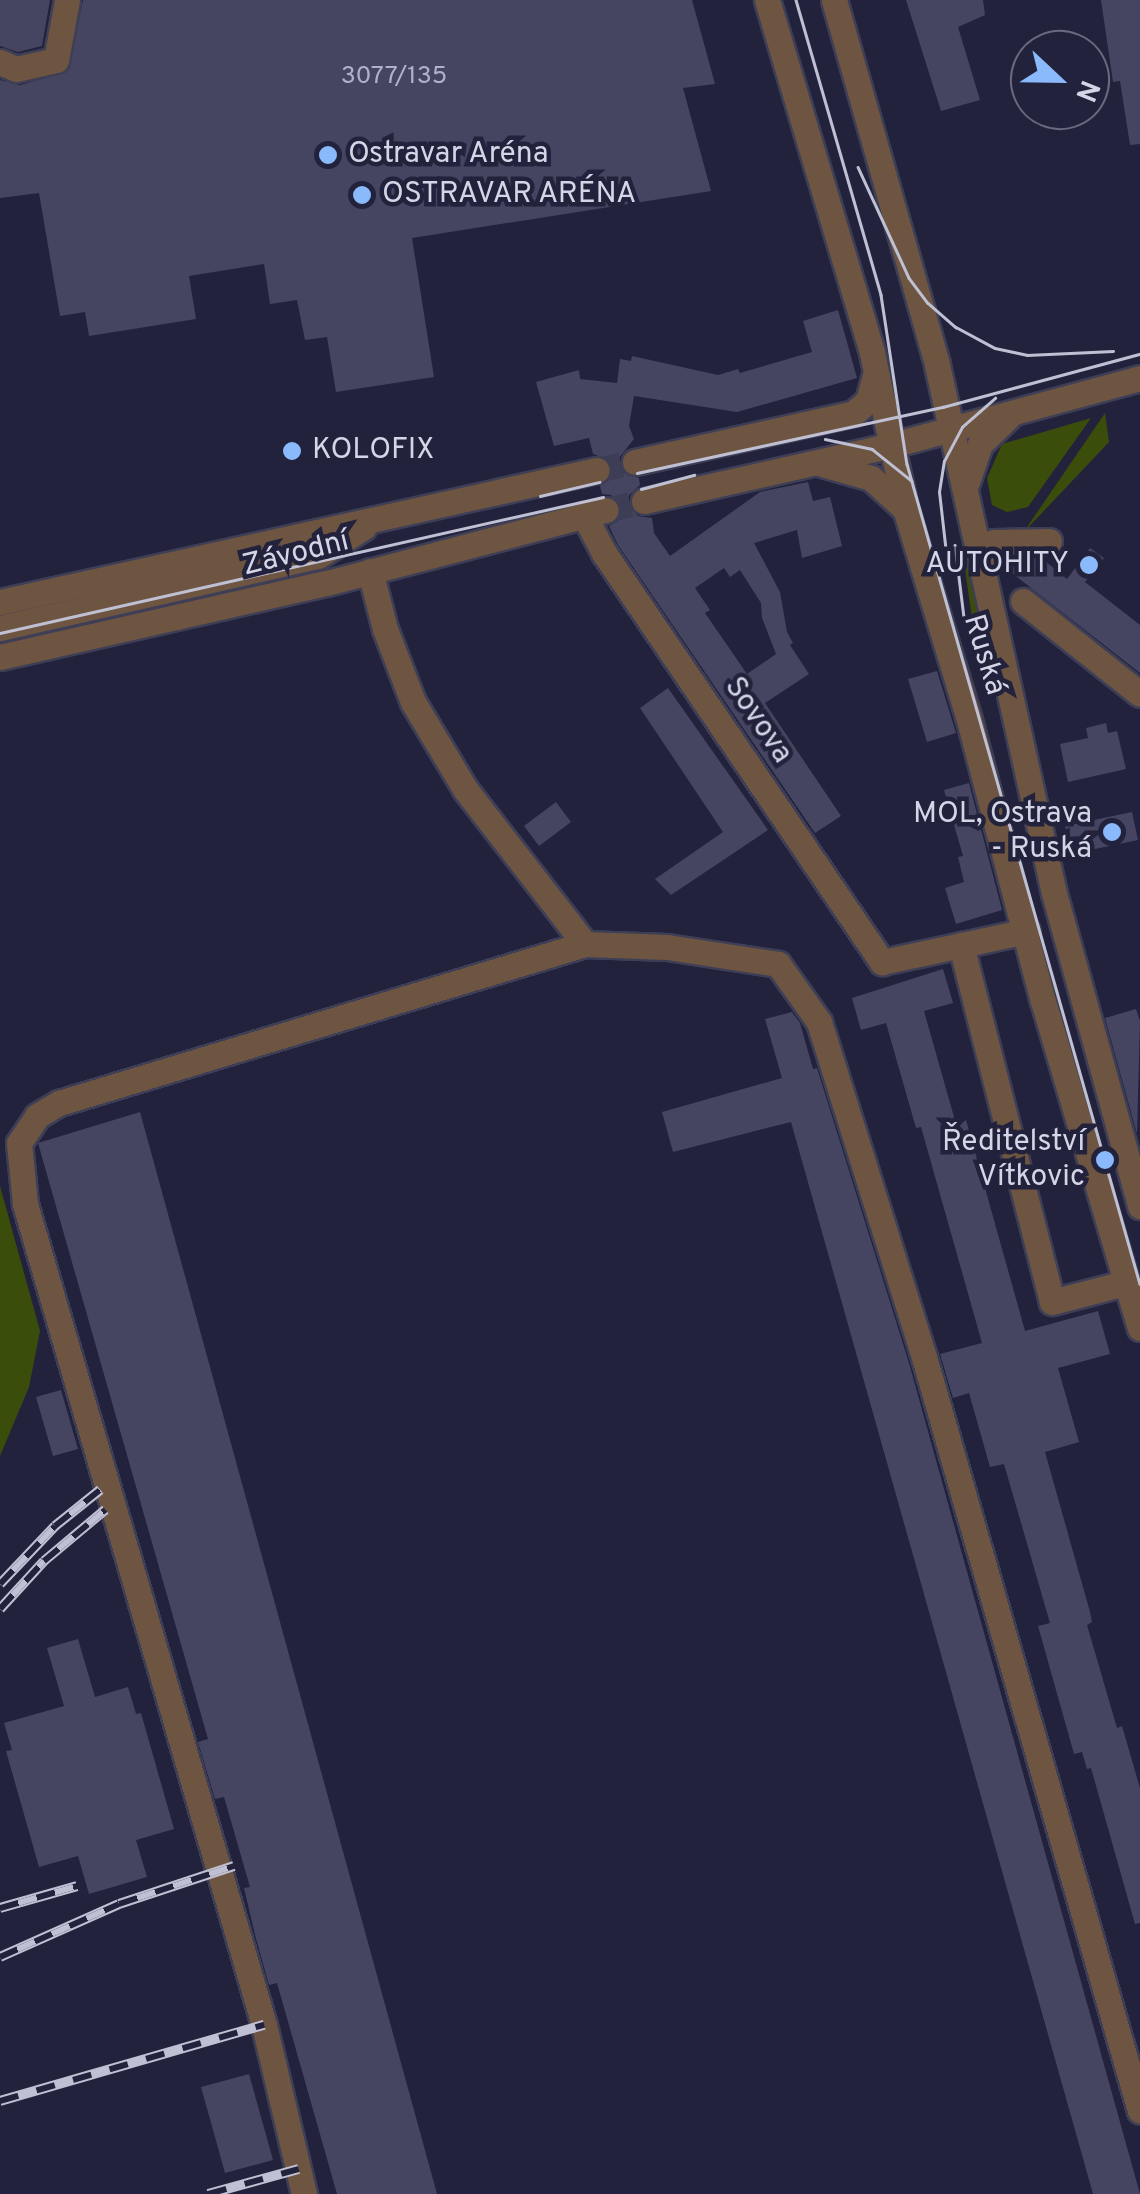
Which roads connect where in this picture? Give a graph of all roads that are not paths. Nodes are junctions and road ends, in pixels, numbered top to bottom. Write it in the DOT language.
graph roads {
  1 [pos="67,0"];
  2 [pos="768,0"];
  3 [pos="834,0"];
  4 [pos="0,62"];
  5 [pos="875,370"];
  6 [pos="1140,378"];
  7 [pos="1018,412"];
  8 [pos="844,416"];
  9 [pos="952,430"];
  10 [pos="889,434"];
  11 [pos="920,438"];
  12 [pos="635,462"];
  13 [pos="802,465"];
  14 [pos="597,470"];
  15 [pos="644,501"];
  16 [pos="968,502"];
  17 [pos="906,511"];
  18 [pos="595,512"];
  19 [pos="381,516"];
  20 [pos="1049,541"];
  21 [pos="978,547"];
  22 [pos="318,556"];
  23 [pos="381,568"];
  24 [pos="1023,601"];
  25 [pos="0,602"];
  26 [pos="0,628"];
  27 [pos="0,657"];
  28 [pos="1140,694"];
  29 [pos="1026,930"];
  30 [pos="585,944"];
  31 [pos="962,945"];
  32 [pos="1136,1178"];
  33 [pos="1140,1206"];
  34 [pos="1126,1283"];
  35 [pos="1140,1328"];
  36 [pos="1134,2070"];
  37 [pos="1140,2111"];
  38 [pos="304,2194"];
  1 -- 4 [label="street"];
  2 -- 5 [label="street, Ruská"];
  3 -- 9 [label="street, Ruská"];
  5 -- 8 [label="street"];
  5 -- 10 [label="street, Ruská"];
  6 -- 7 [label="street"];
  7 -- 9 [label="street"];
  7 -- 16 [label="street"];
  8 -- 10 [label="street"];
  8 -- 12 [label="street"];
  9 -- 11 [label="street"];
  9 -- 16 [label="street, Ruská"];
  10 -- 11 [label="street"];
  10 -- 13 [label="street"];
  10 -- 17 [label="street, Ruská"];
  11 -- 16 [label="street"];
  13 -- 15 [label="street"];
  13 -- 17 [label="street"];
  14 -- 19 [label="street, Závodní"];
  16 -- 21 [label="street, Ruská"];
  17 -- 29 [label="street, Ruská"];
  18 -- 23 [label="street, Závodní"];
  18 -- 31 [label="street, Sovova"];
  19 -- 22 [label="street"];
  19 -- 25 [label="street, Závodní"];
  20 -- 21 [label="street"];
  21 -- 32 [label="street, Ruská"];
  22 -- 23 [label="street"];
  22 -- 26 [label="street"];
  23 -- 27 [label="street, Závodní"];
  23 -- 30 [label="street"];
  24 -- 28 [label="street"];
  29 -- 31 [label="street"];
  29 -- 34 [label="street, Ruská"];
  30 -- 36 [label="street"];
  30 -- 38 [label="street"];
  31 -- 34 [label="street"];
  32 -- 33 [label="street, Ruská"];
  34 -- 35 [label="street, Ruská"];
  36 -- 37 [label="street"];
}
